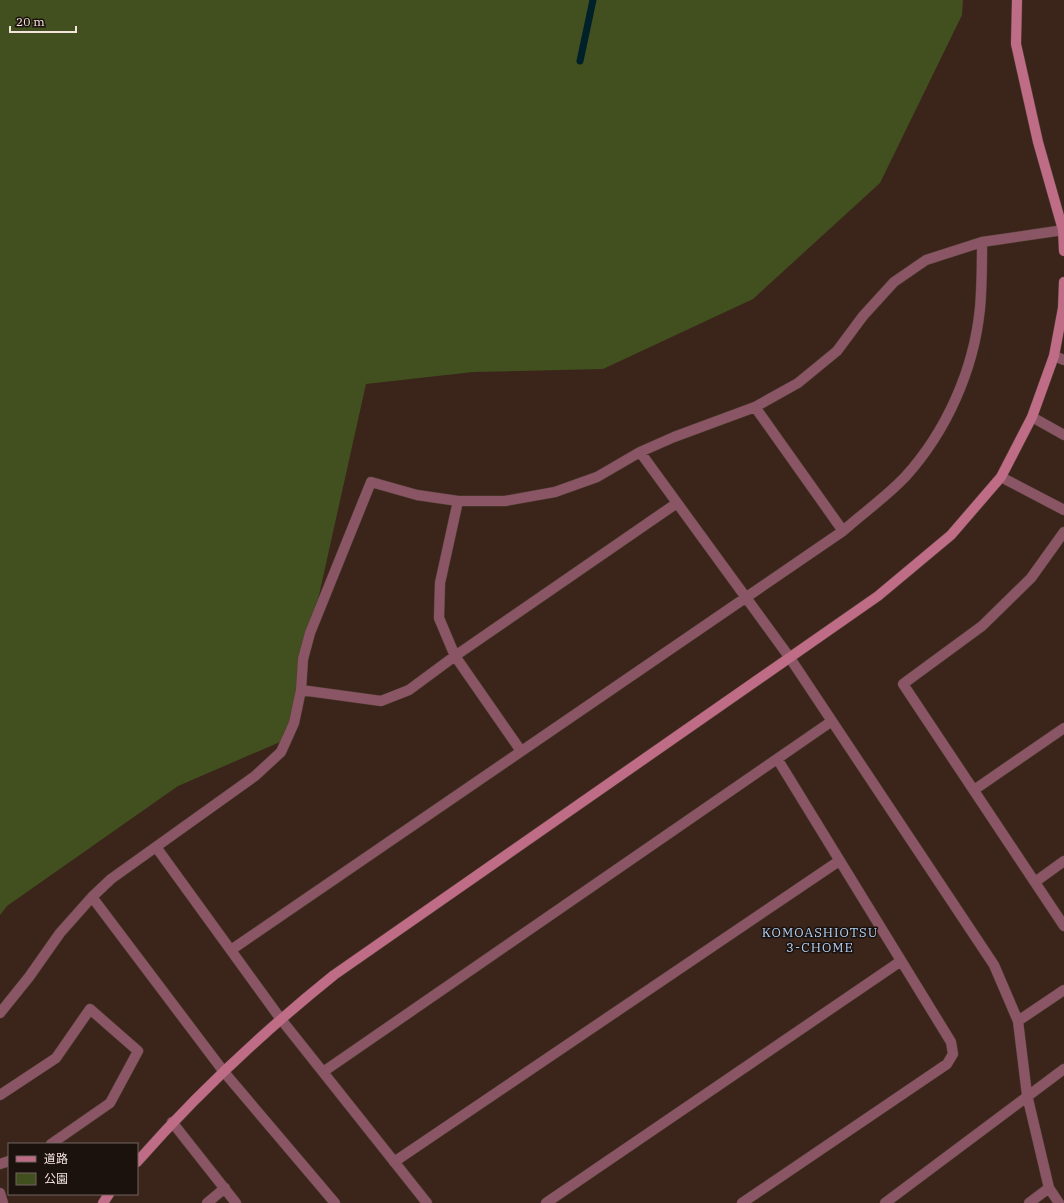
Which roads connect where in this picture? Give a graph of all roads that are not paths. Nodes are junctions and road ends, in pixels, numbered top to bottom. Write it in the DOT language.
graph roads {
  1 [pos="1017,0"];
  2 [pos="1064,230"];
  3 [pos="982,242"];
  4 [pos="1064,251"];
  5 [pos="1064,282"];
  6 [pos="1059,358"];
  7 [pos="755,407"];
  8 [pos="1032,417"];
  9 [pos="1064,435"];
  10 [pos="640,452"];
  11 [pos="1001,477"];
  12 [pos="458,501"];
  13 [pos="677,504"];
  14 [pos="1064,510"];
  15 [pos="843,531"];
  16 [pos="1064,532"];
  17 [pos="745,597"];
  18 [pos="455,656"];
  19 [pos="790,658"];
  20 [pos="301,690"];
  21 [pos="832,721"];
  22 [pos="1064,728"];
  23 [pos="521,751"];
  24 [pos="778,760"];
  25 [pos="974,790"];
  26 [pos="156,847"];
  27 [pos="840,860"];
  28 [pos="1064,861"];
  29 [pos="1035,882"];
  30 [pos="92,897"];
  31 [pos="1064,926"];
  32 [pos="231,950"];
  33 [pos="902,961"];
  34 [pos="1064,990"];
  35 [pos="0,1013"];
  36 [pos="280,1018"];
  37 [pos="1018,1021"];
  38 [pos="1064,1068"];
  39 [pos="224,1072"];
  40 [pos="323,1072"];
  41 [pos="0,1095"];
  42 [pos="1027,1095"];
  43 [pos="172,1122"];
  44 [pos="52,1143"];
  45 [pos="138,1161"];
  46 [pos="394,1162"];
  47 [pos="225,1188"];
  48 [pos="1049,1188"];
  49 [pos="0,1193"];
  50 [pos="3,1203"];
  51 [pos="207,1203"];
  52 [pos="236,1203"];
  53 [pos="335,1203"];
  54 [pos="427,1203"];
  55 [pos="546,1203"];
  56 [pos="742,1203"];
  57 [pos="885,1203"];
  58 [pos="1029,1203"];
  59 [pos="1059,1203"];
  1 -- 2 [label="street"];
  2 -- 3 [label="street"];
  2 -- 4 [label="street"];
  3 -- 7 [label="street"];
  3 -- 15 [label="street"];
  5 -- 6 [label="street"];
  6 -- 8 [label="street"];
  7 -- 10 [label="street"];
  7 -- 15 [label="street"];
  8 -- 9 [label="street"];
  8 -- 11 [label="street"];
  10 -- 12 [label="street"];
  10 -- 13 [label="street"];
  11 -- 14 [label="street"];
  11 -- 19 [label="street"];
  12 -- 18 [label="street"];
  12 -- 20 [label="street"];
  13 -- 17 [label="street"];
  13 -- 18 [label="street"];
  15 -- 17 [label="street"];
  16 -- 25 [label="street"];
  17 -- 19 [label="street"];
  17 -- 23 [label="street"];
  18 -- 20 [label="street"];
  18 -- 23 [label="street"];
  19 -- 21 [label="street"];
  19 -- 36 [label="street"];
  20 -- 26 [label="street"];
  21 -- 24 [label="street"];
  21 -- 37 [label="street"];
  22 -- 25 [label="street"];
  23 -- 32 [label="street"];
  24 -- 27 [label="street"];
  24 -- 40 [label="street"];
  25 -- 29 [label="street"];
  26 -- 30 [label="street"];
  26 -- 32 [label="street"];
  27 -- 33 [label="street"];
  27 -- 46 [label="street"];
  28 -- 29 [label="street"];
  29 -- 31 [label="street"];
  30 -- 35 [label="street"];
  30 -- 39 [label="street"];
  32 -- 36 [label="street"];
  33 -- 55 [label="street"];
  33 -- 56 [label="street"];
  34 -- 37 [label="street"];
  36 -- 39 [label="street"];
  36 -- 40 [label="street"];
  37 -- 42 [label="street"];
  38 -- 42 [label="street"];
  39 -- 43 [label="street"];
  39 -- 53 [label="street"];
  40 -- 46 [label="street"];
  41 -- 44 [label="street"];
  42 -- 48 [label="street"];
  42 -- 57 [label="street"];
  43 -- 45 [label="street"];
  43 -- 47 [label="street"];
  46 -- 54 [label="street"];
  47 -- 51 [label="street"];
  47 -- 52 [label="street"];
  48 -- 58 [label="street"];
  48 -- 59 [label="street"];
  49 -- 50 [label="street"];
}
